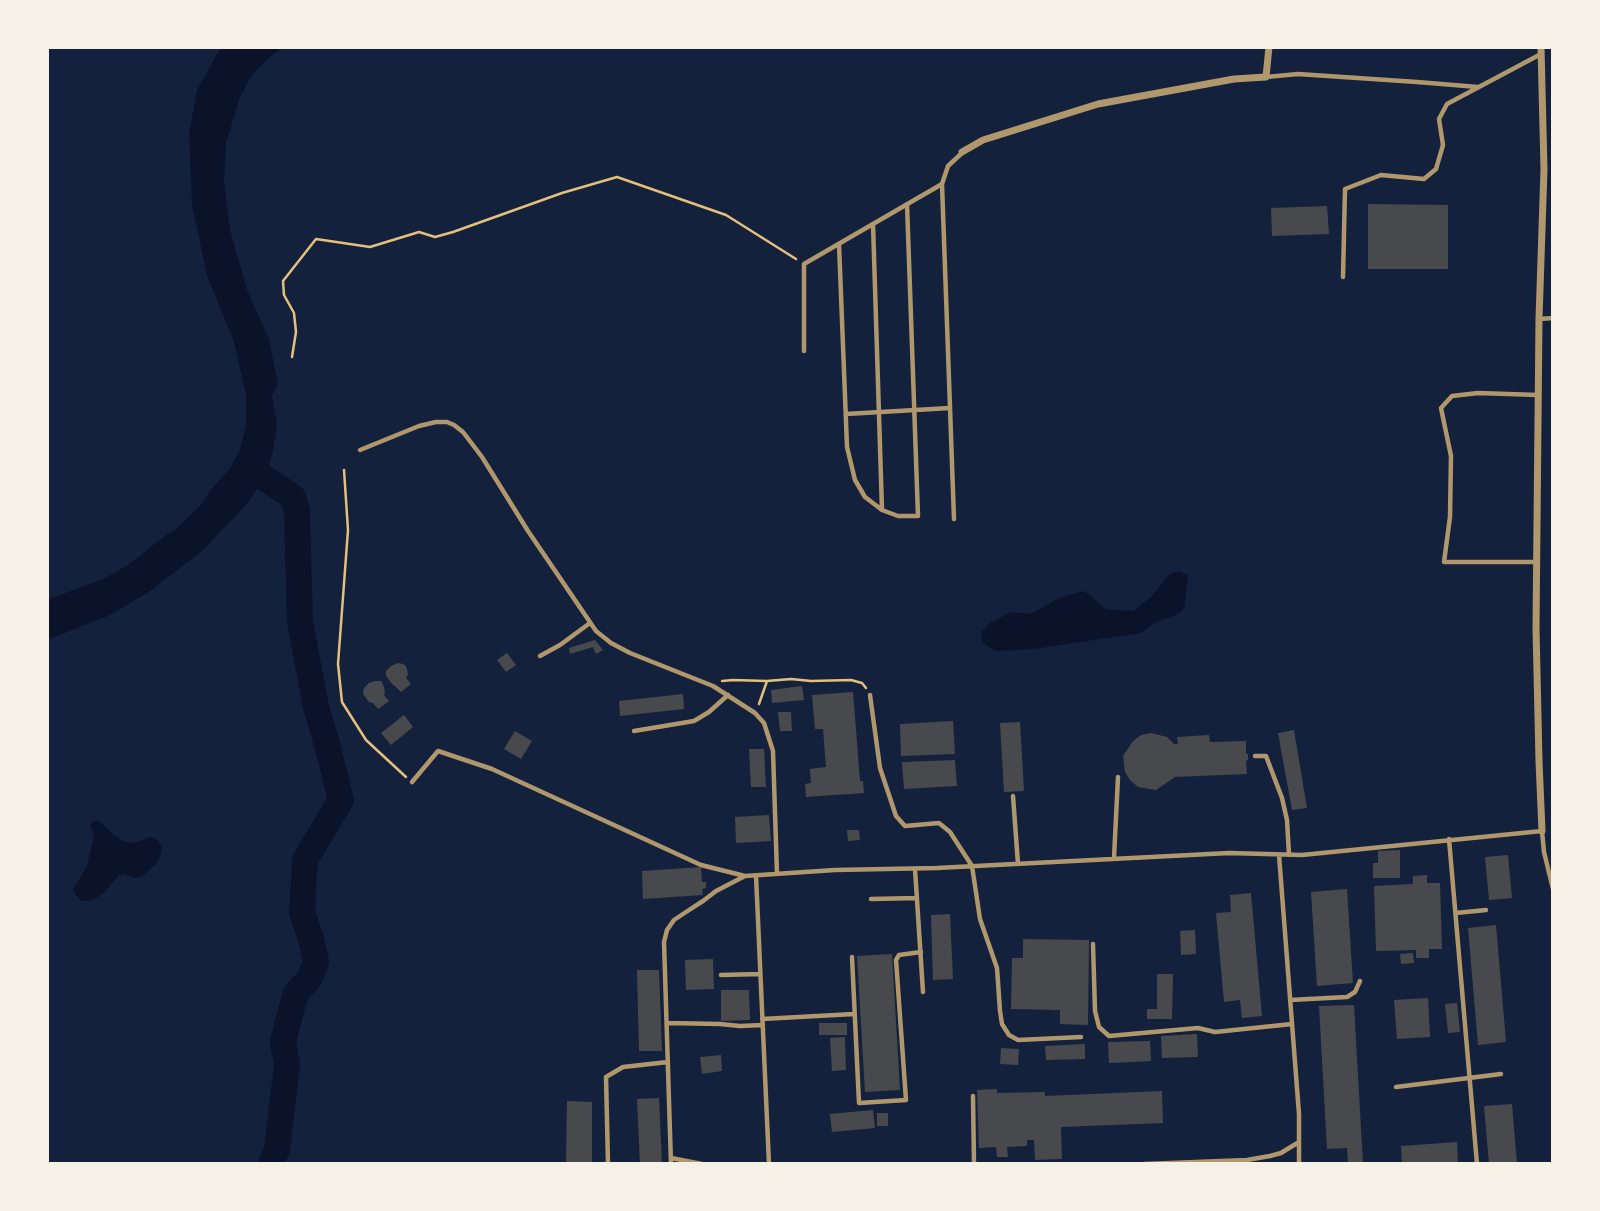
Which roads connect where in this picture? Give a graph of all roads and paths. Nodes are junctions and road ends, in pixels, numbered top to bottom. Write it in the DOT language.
graph roads {
  1 [pos="1269,47"];
  2 [pos="1541,51"];
  3 [pos="1266,77"];
  4 [pos="1478,87"];
  5 [pos="962,152"];
  6 [pos="942,184"];
  7 [pos="906,204"];
  8 [pos="873,224"];
  9 [pos="839,244"];
  10 [pos="804,264"];
  11 [pos="1343,277"];
  12 [pos="1553,318"];
  13 [pos="1539,319"];
  14 [pos="804,351"];
  15 [pos="292,357"];
  16 [pos="1538,395"];
  17 [pos="950,408"];
  18 [pos="914,410"];
  19 [pos="878,412"];
  20 [pos="846,414"];
  21 [pos="360,450"];
  22 [pos="344,470"];
  23 [pos="881,510"];
  24 [pos="954,519"];
  25 [pos="1537,562"];
  26 [pos="590,623"];
  27 [pos="540,656"];
  28 [pos="767,681"];
  29 [pos="713,686"];
  30 [pos="728,695"];
  31 [pos="870,695"];
  32 [pos="754,713"];
  33 [pos="634,731"];
  34 [pos="1255,756"];
  35 [pos="1118,777"];
  36 [pos="412,782"];
  37 [pos="1013,796"];
  38 [pos="1542,831"];
  39 [pos="1450,839"];
  40 [pos="1279,855"];
  41 [pos="1289,855"];
  42 [pos="1114,858"];
  43 [pos="1018,864"];
  44 [pos="972,866"];
  45 [pos="915,869"];
  46 [pos="777,874"];
  47 [pos="745,876"];
  48 [pos="756,876"];
  49 [pos="1553,889"];
  50 [pos="917,898"];
  51 [pos="871,899"];
  52 [pos="1486,911"];
  53 [pos="1455,913"];
  54 [pos="1093,944"];
  55 [pos="921,952"];
  56 [pos="852,957"];
  57 [pos="760,974"];
  58 [pos="721,975"];
  59 [pos="1360,981"];
  60 [pos="923,992"];
  61 [pos="1290,1000"];
  62 [pos="854,1014"];
  63 [pos="762,1022"];
  64 [pos="667,1023"];
  65 [pos="1292,1024"];
  66 [pos="1081,1037"];
  67 [pos="668,1062"];
  68 [pos="1501,1074"];
  69 [pos="1469,1078"];
  70 [pos="1396,1087"];
  71 [pos="972,1096"];
  72 [pos="1300,1141"];
  73 [pos="671,1161"];
  74 [pos="608,1164"];
  75 [pos="702,1164"];
  76 [pos="769,1164"];
  77 [pos="974,1164"];
  78 [pos="1144,1164"];
  79 [pos="1300,1164"];
  80 [pos="1476,1164"];
  1 -- 3 [label="street"];
  2 -- 4 [label="lane"];
  2 -- 13 [label="street"];
  3 -- 4 [label="lane"];
  3 -- 5 [label="street"];
  4 -- 11 [label="lane"];
  5 -- 6 [label="lane"];
  6 -- 7 [label="lane"];
  6 -- 17 [label="lane"];
  7 -- 8 [label="lane"];
  7 -- 18 [label="lane"];
  8 -- 9 [label="lane"];
  8 -- 19 [label="lane"];
  9 -- 10 [label="lane"];
  9 -- 20 [label="lane"];
  10 -- 14 [label="lane"];
  10 -- 15 [label="path"];
  12 -- 13 [label="lane"];
  13 -- 16 [label="street"];
  16 -- 25 [label="street"];
  16 -- 25 [label="lane"];
  17 -- 18 [label="lane"];
  17 -- 24 [label="lane"];
  18 -- 19 [label="lane"];
  18 -- 23 [label="lane"];
  19 -- 20 [label="lane"];
  19 -- 23 [label="lane"];
  20 -- 23 [label="lane"];
  21 -- 26 [label="lane"];
  22 -- 36 [label="path"];
  25 -- 38 [label="street"];
  26 -- 27 [label="lane"];
  26 -- 29 [label="lane"];
  28 -- 29 [label="path"];
  28 -- 31 [label="path"];
  28 -- 32 [label="path"];
  29 -- 30 [label="lane"];
  30 -- 32 [label="lane"];
  30 -- 33 [label="lane"];
  31 -- 44 [label="lane"];
  32 -- 46 [label="lane"];
  34 -- 41 [label="lane"];
  35 -- 42 [label="lane"];
  36 -- 47 [label="lane"];
  37 -- 43 [label="lane"];
  38 -- 39 [label="lane"];
  38 -- 49 [label="lane"];
  39 -- 41 [label="lane"];
  39 -- 53 [label="lane"];
  40 -- 41 [label="lane"];
  40 -- 42 [label="lane"];
  40 -- 61 [label="lane"];
  42 -- 43 [label="lane"];
  43 -- 44 [label="lane"];
  44 -- 45 [label="lane"];
  44 -- 66 [label="lane"];
  45 -- 46 [label="lane"];
  45 -- 50 [label="lane"];
  46 -- 48 [label="lane"];
  47 -- 48 [label="lane"];
  47 -- 64 [label="lane"];
  48 -- 57 [label="lane"];
  50 -- 51 [label="lane"];
  50 -- 55 [label="lane"];
  52 -- 53 [label="lane"];
  53 -- 69 [label="lane"];
  54 -- 65 [label="lane"];
  55 -- 60 [label="lane"];
  55 -- 62 [label="lane"];
  56 -- 62 [label="lane"];
  57 -- 58 [label="lane"];
  57 -- 63 [label="lane"];
  59 -- 61 [label="lane"];
  61 -- 65 [label="lane"];
  62 -- 63 [label="lane"];
  63 -- 64 [label="lane"];
  63 -- 76 [label="lane"];
  64 -- 67 [label="lane"];
  65 -- 72 [label="lane"];
  67 -- 73 [label="lane"];
  67 -- 74 [label="lane"];
  68 -- 69 [label="lane"];
  69 -- 70 [label="lane"];
  69 -- 80 [label="lane"];
  71 -- 77 [label="lane"];
  72 -- 78 [label="lane"];
  72 -- 79 [label="lane"];
  73 -- 75 [label="lane"];
}
